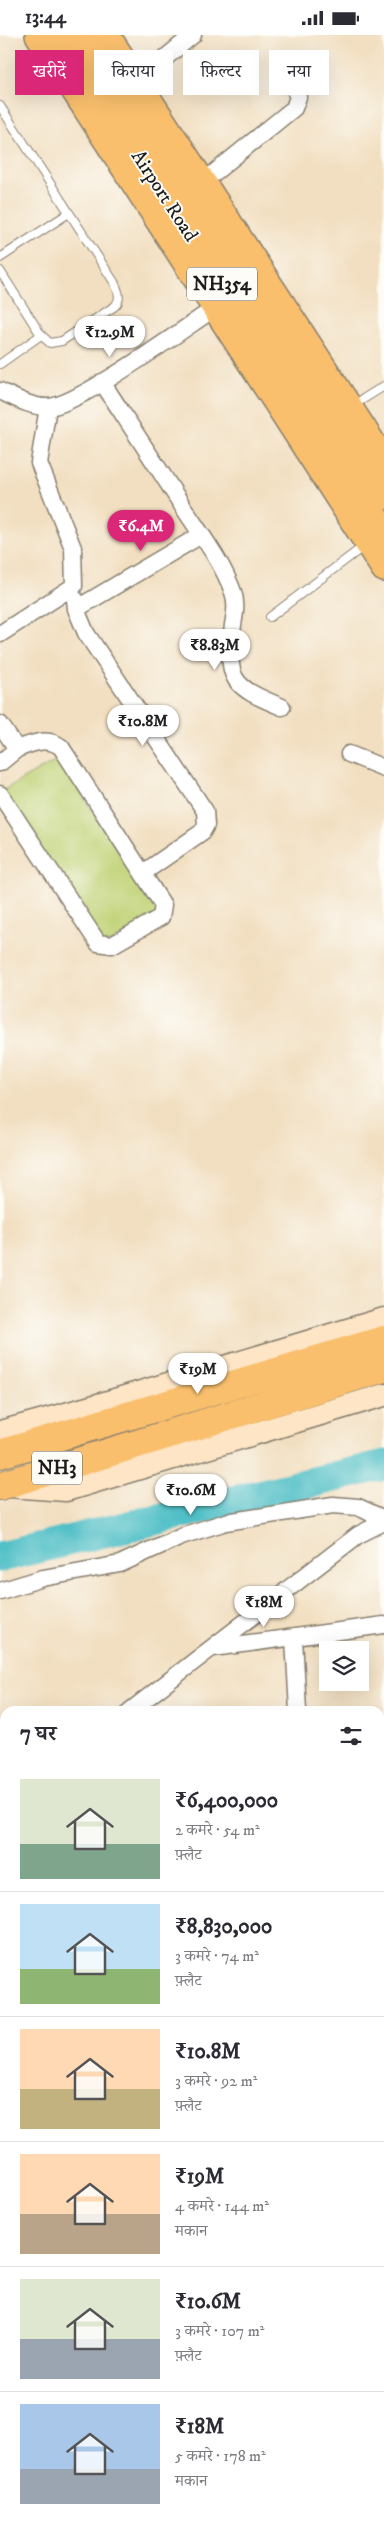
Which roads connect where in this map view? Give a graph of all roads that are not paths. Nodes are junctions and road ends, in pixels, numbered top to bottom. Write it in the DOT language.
graph roads {
  1 [pos="38,35"];
  2 [pos="59,35"];
  3 [pos="86,35"];
  4 [pos="107,35"];
  5 [pos="194,35"];
  6 [pos="117,50"];
  7 [pos="173,52"];
  8 [pos="146,95"];
  9 [pos="297,95"];
  10 [pos="0,105"];
  11 [pos="203,182"];
  12 [pos="69,213"];
  13 [pos="0,258"];
  14 [pos="0,271"];
  15 [pos="215,308"];
  16 [pos="40,335"];
  17 [pos="0,364"];
  18 [pos="102,382"];
  19 [pos="384,386"];
  20 [pos="0,391"];
  21 [pos="48,407"];
  22 [pos="350,408"];
  23 [pos="384,460"];
  24 [pos="384,495"];
  25 [pos="201,535"];
  26 [pos="376,538"];
  27 [pos="384,569"];
  28 [pos="74,586"];
  29 [pos="76,609"];
  30 [pos="270,617"];
  31 [pos="0,634"];
  32 [pos="282,707"];
  33 [pos="0,724"];
  34 [pos="17,749"];
  35 [pos="349,754"];
  36 [pos="0,763"];
  37 [pos="384,768"];
  38 [pos="0,794"];
  39 [pos="143,873"];
  40 [pos="384,1319"];
  41 [pos="384,1340"];
  42 [pos="384,1368"];
  43 [pos="384,1395"];
  44 [pos="0,1432"];
  45 [pos="0,1454"];
  46 [pos="1,1486"];
  47 [pos="384,1520"];
  48 [pos="0,1591"];
  49 [pos="384,1625"];
  50 [pos="294,1638"];
  51 [pos="213,1648"];
  52 [pos="137,1706"];
  53 [pos="298,1706"];
  1 -- 15 [label="main road"];
  2 -- 26 [label="highway, Airport Road / NH354"];
  3 -- 24 [label="highway, Airport Road / NH354"];
  4 -- 6 [label="main road"];
  5 -- 7 [label="street"];
  8 -- 11 [label="main road"];
  9 -- 11 [label="street"];
  10 -- 12 [label="lane"];
  11 -- 22 [label="main road"];
  12 -- 13 [label="lane"];
  12 -- 16 [label="lane"];
  14 -- 16 [label="lane"];
  15 -- 18 [label="street"];
  15 -- 26 [label="main road"];
  16 -- 17 [label="lane"];
  18 -- 21 [label="street"];
  18 -- 25 [label="street"];
  19 -- 22 [label="lane"];
  20 -- 21 [label="street"];
  21 -- 28 [label="street"];
  22 -- 23 [label="main road"];
  25 -- 29 [label="street"];
  25 -- 32 [label="street"];
  26 -- 27 [label="main road"];
  26 -- 30 [label="lane"];
  28 -- 29 [label="street"];
  28 -- 31 [label="street"];
  29 -- 39 [label="street"];
  33 -- 34 [label="street"];
  34 -- 36 [label="street"];
  34 -- 39 [label="street"];
  35 -- 37 [label="street"];
  38 -- 39 [label="street"];
  40 -- 44 [label="street"];
  41 -- 45 [label="highway, NH3"];
  42 -- 46 [label="highway, NH3"];
  43 -- 46 [label="street"];
  47 -- 48 [label="street"];
  47 -- 51 [label="street"];
  49 -- 50 [label="street"];
  50 -- 51 [label="street"];
  50 -- 53 [label="street"];
  51 -- 52 [label="street"];
}
